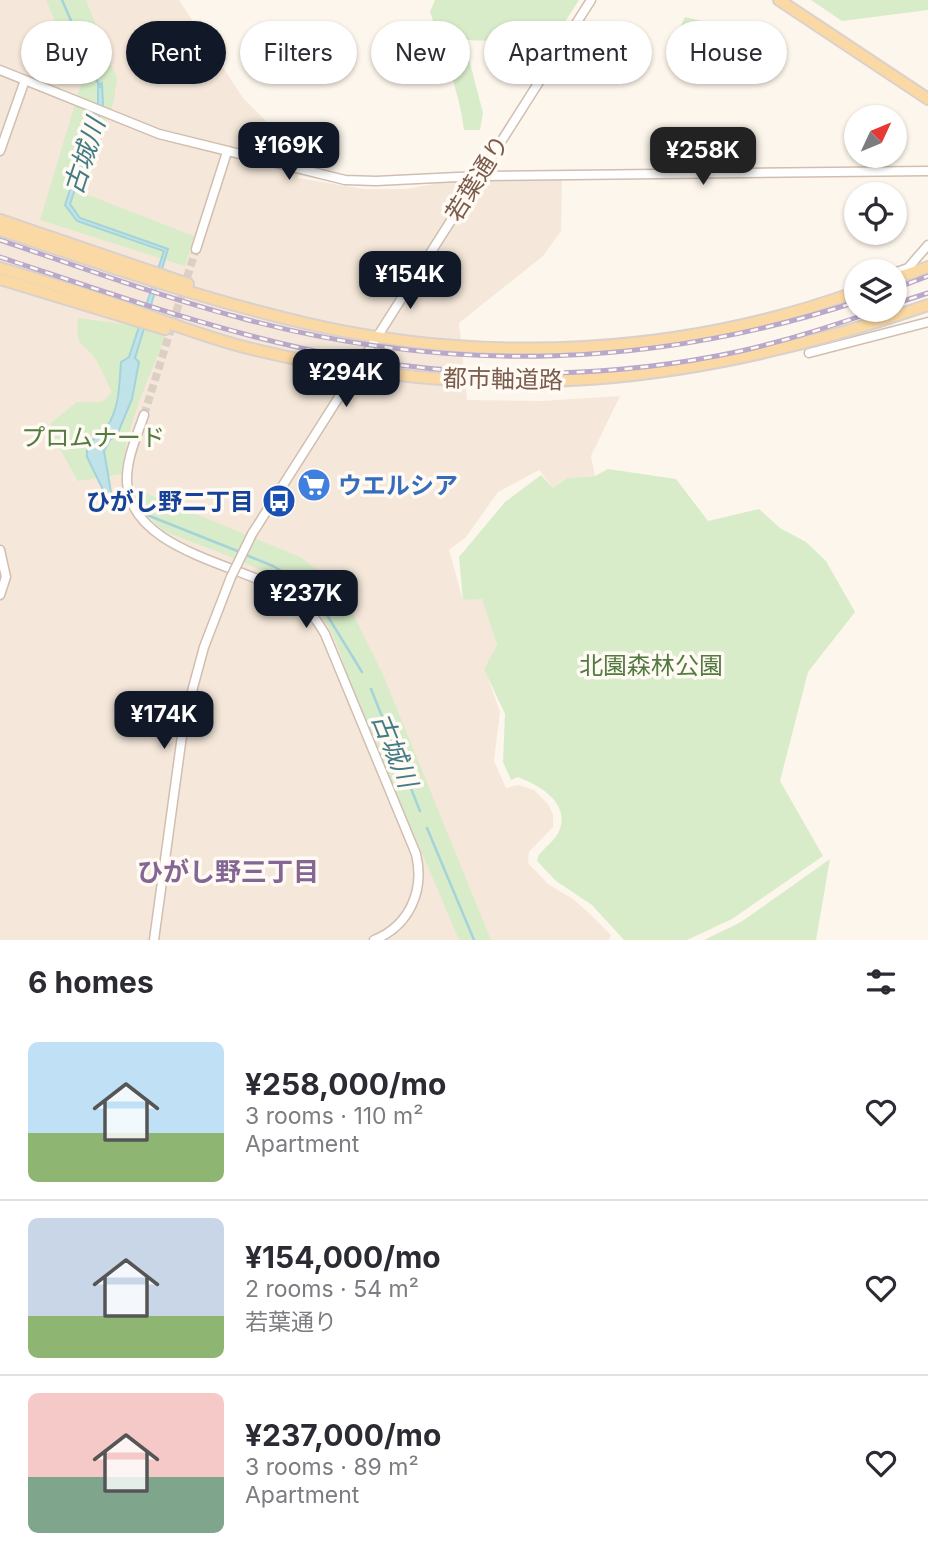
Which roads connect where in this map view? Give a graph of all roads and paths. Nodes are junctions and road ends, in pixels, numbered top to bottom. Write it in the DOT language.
graph roads {
  1 [pos="591,0"];
  2 [pos="779,0"];
  3 [pos="0,70"];
  4 [pos="21,79"];
  5 [pos="23,84"];
  6 [pos="34,84"];
  7 [pos="928,99"];
  8 [pos="0,151"];
  9 [pos="227,152"];
  10 [pos="928,171"];
  11 [pos="478,176"];
  12 [pos="0,220"];
  13 [pos="0,230"];
  14 [pos="928,245"];
  15 [pos="196,249"];
  16 [pos="928,267"];
  17 [pos="0,268"];
  18 [pos="907,268"];
  19 [pos="907,274"];
  20 [pos="0,279"];
  21 [pos="204,296"];
  22 [pos="844,296"];
  23 [pos="928,305"];
  24 [pos="928,322"];
  25 [pos="377,336"];
  26 [pos="250,348"];
  27 [pos="809,353"];
  28 [pos="355,369"];
  29 [pos="144,415"];
  30 [pos="0,550"];
  31 [pos="0,595"];
  32 [pos="154,940"];
  33 [pos="373,940"];
  1 -- 11 [label="street, 若葉通り"];
  2 -- 7 [label="main road"];
  3 -- 4 [label="street"];
  5 -- 8 [label="street"];
  6 -- 9 [label="street"];
  9 -- 11 [label="street"];
  9 -- 15 [label="street"];
  10 -- 11 [label="street"];
  11 -- 25 [label="street, 若葉通り"];
  12 -- 21 [label="main road"];
  13 -- 21 [label="main road, 都市軸道路"];
  14 -- 18 [label="street"];
  16 -- 19 [label="main road"];
  17 -- 26 [label="main road, 都市軸道路"];
  20 -- 26 [label="main road"];
  21 -- 25 [label="main road, 都市軸道路"];
  22 -- 25 [label="main road, 都市軸道路"];
  23 -- 28 [label="main road, 都市軸道路"];
  24 -- 27 [label="street"];
  25 -- 28 [label="street, 若葉通り"];
  26 -- 28 [label="main road, 都市軸道路"];
  28 -- 32 [label="street, 若葉通り, bridge"];
  29 -- 33 [label="street"];
  30 -- 31 [label="street"];
}
